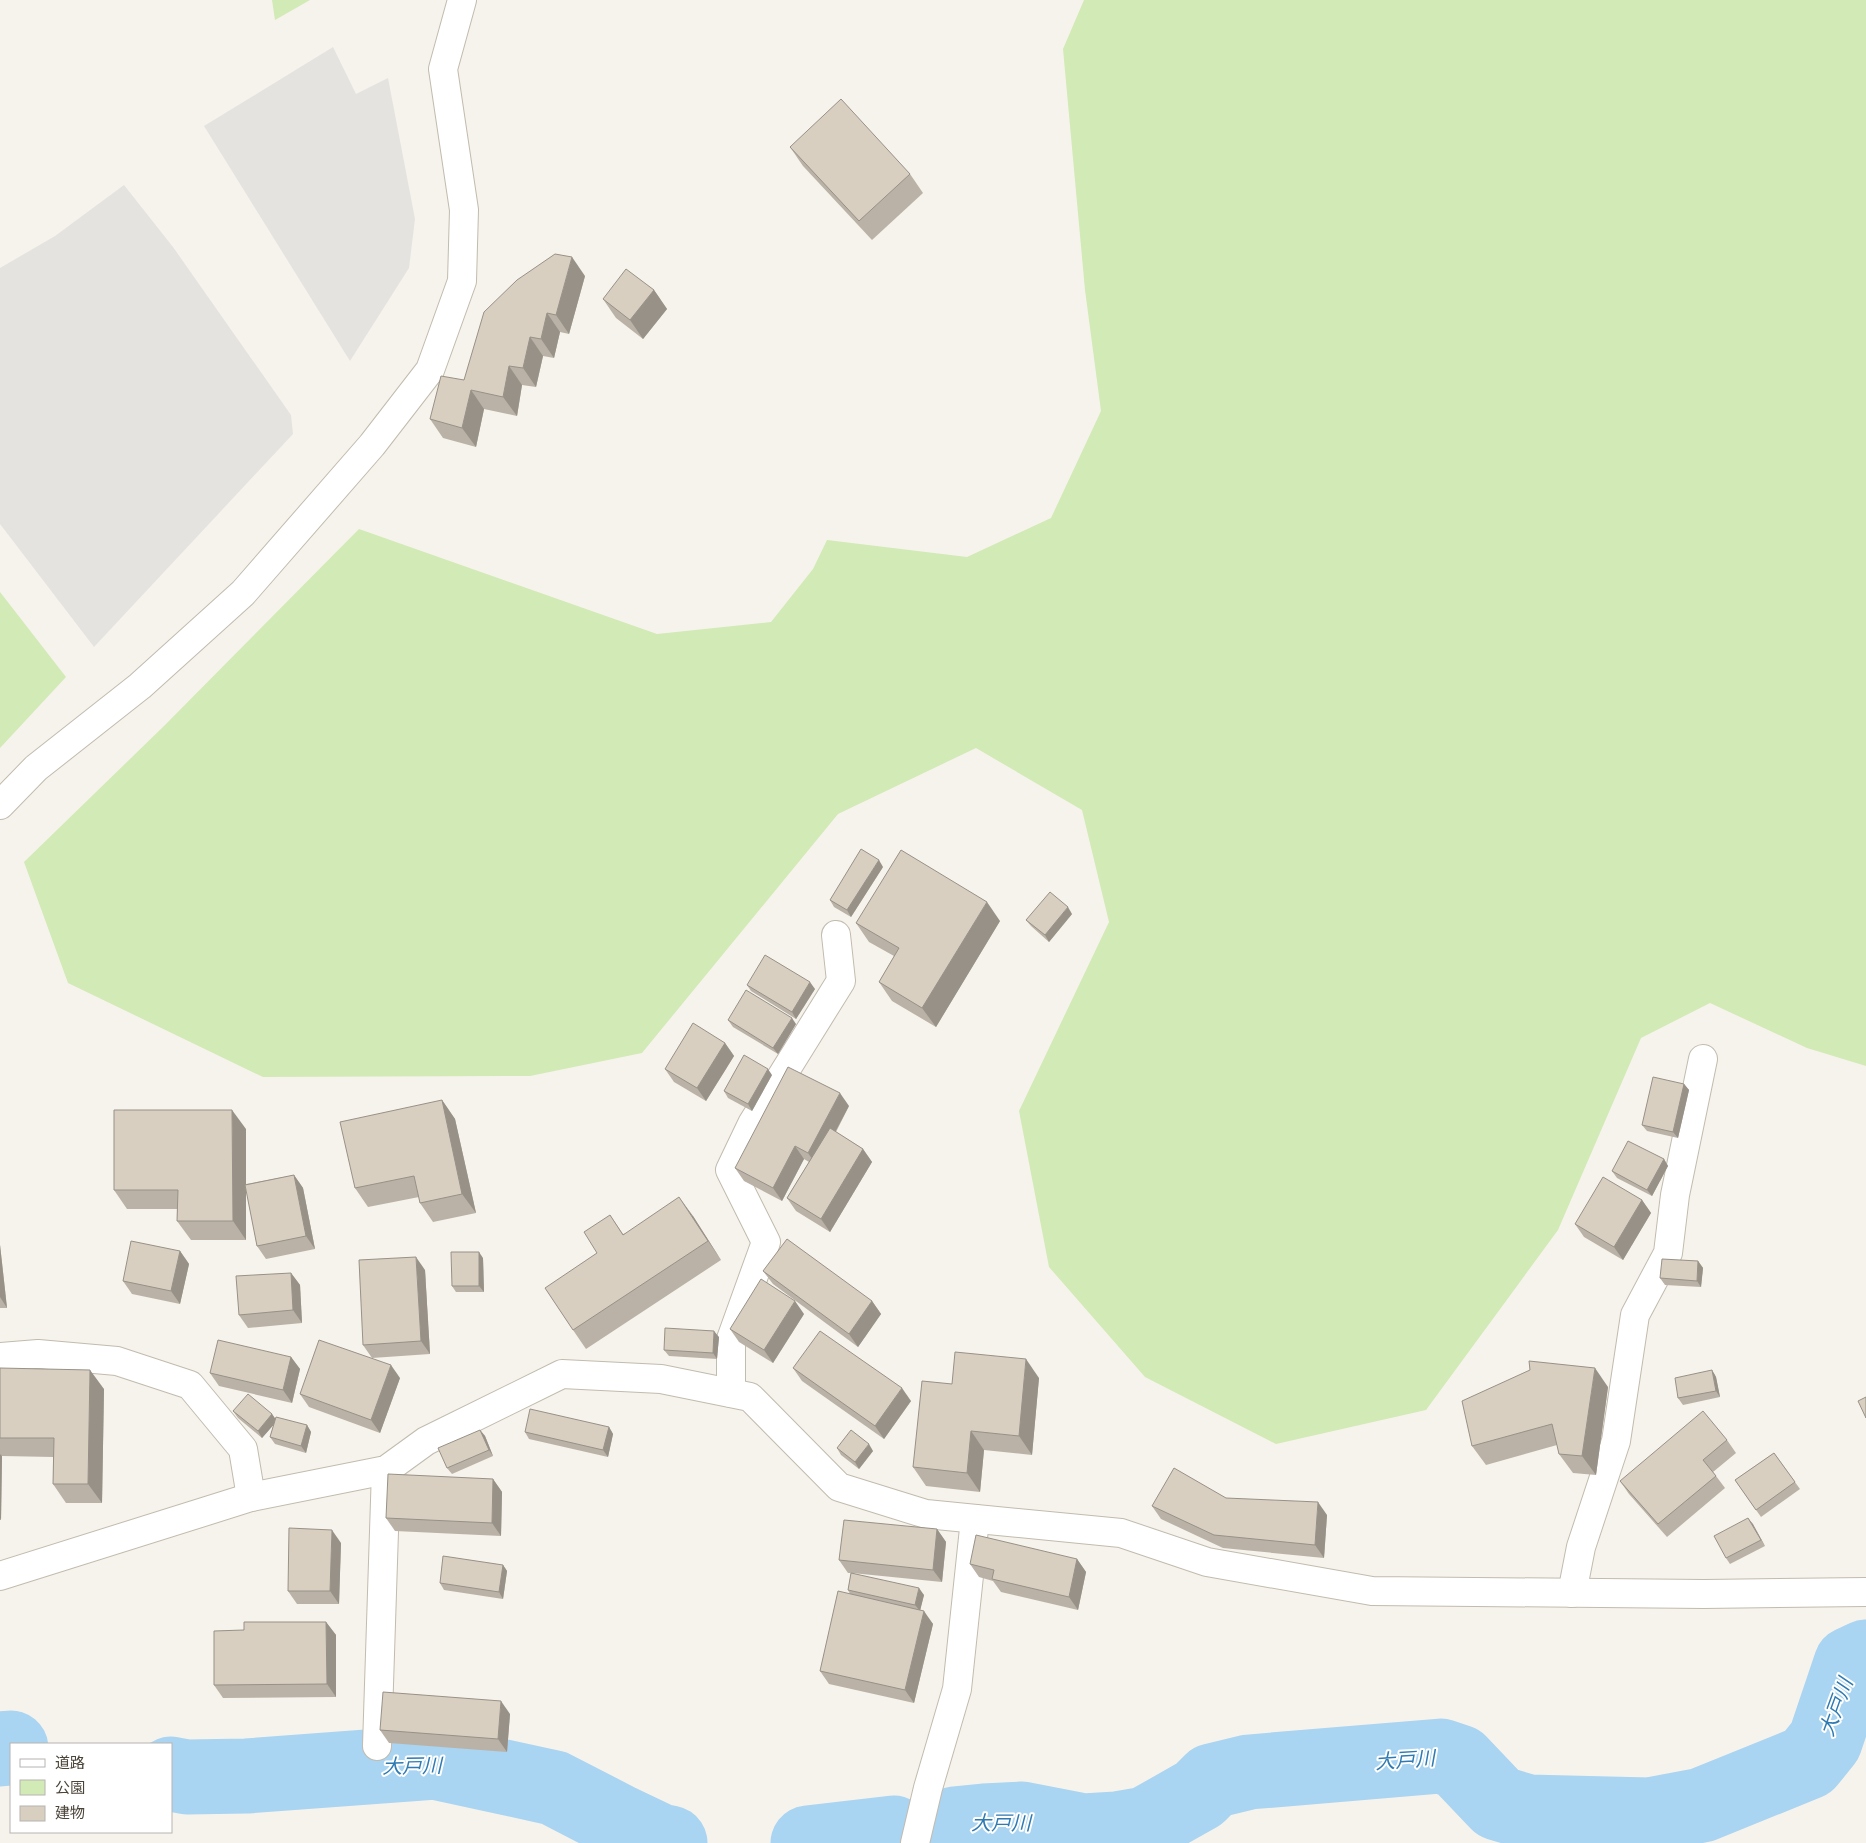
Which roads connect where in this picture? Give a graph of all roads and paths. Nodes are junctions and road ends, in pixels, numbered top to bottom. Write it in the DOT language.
graph roads {
  1 [pos="462,0"];
  2 [pos="0,805"];
  3 [pos="836,935"];
  4 [pos="1703,1059"];
  5 [pos="0,1356"];
  6 [pos="731,1393"];
  7 [pos="386,1470"];
  8 [pos="251,1497"];
  9 [pos="974,1519"];
  10 [pos="0,1576"];
  11 [pos="1866,1592"];
  12 [pos="1572,1593"];
  13 [pos="377,1746"];
  14 [pos="915,1843"];
  1 -- 2 [label="street"];
  3 -- 6 [label="street"];
  4 -- 12 [label="street"];
  5 -- 8 [label="street"];
  6 -- 7 [label="street"];
  6 -- 9 [label="street"];
  7 -- 8 [label="street"];
  7 -- 13 [label="street"];
  8 -- 10 [label="street"];
  9 -- 12 [label="street"];
  9 -- 14 [label="street"];
  11 -- 12 [label="street"];
}
